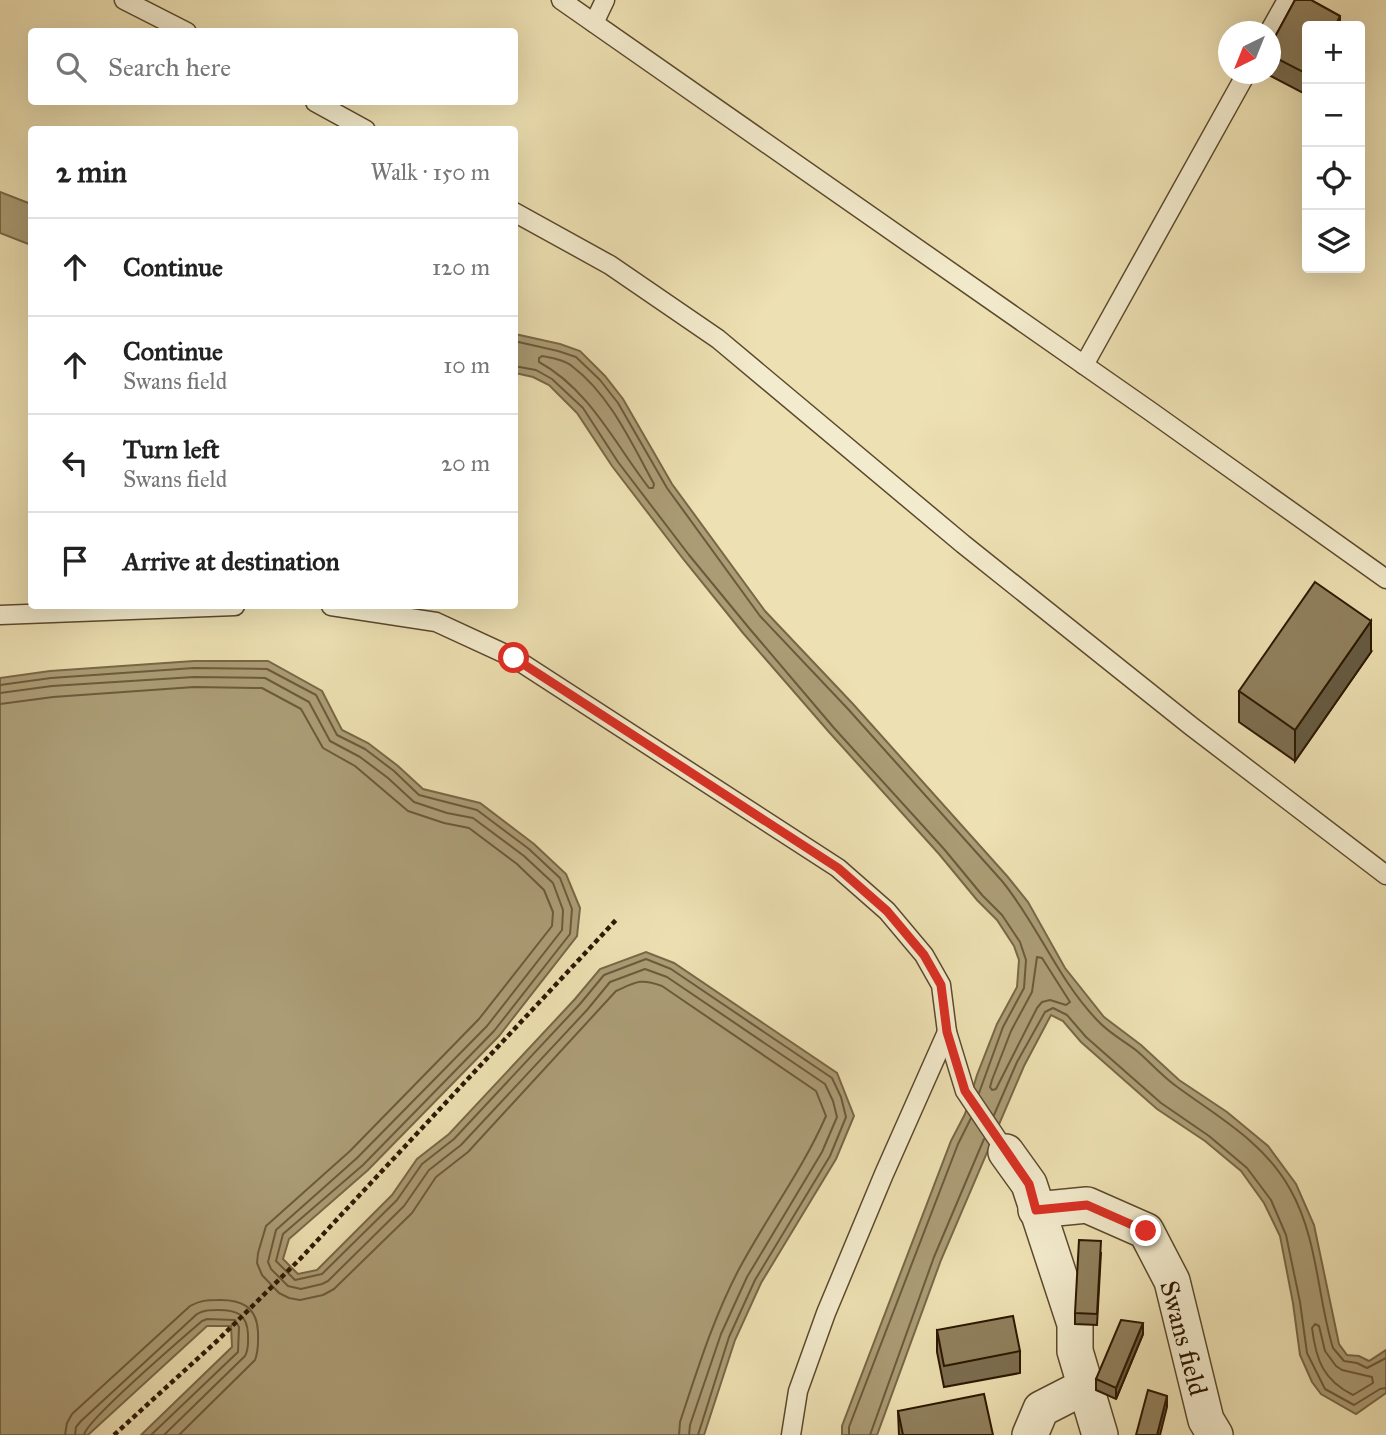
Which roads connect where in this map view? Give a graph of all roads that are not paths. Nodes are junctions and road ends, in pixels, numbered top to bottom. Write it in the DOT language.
graph roads {
  1 [pos="124,0"];
  2 [pos="561,0"];
  3 [pos="605,0"];
  4 [pos="1287,0"];
  5 [pos="1275,21"];
  6 [pos="594,23"];
  7 [pos="179,28"];
  8 [pos="1240,84"];
  9 [pos="320,105"];
  10 [pos="359,126"];
  11 [pos="518,214"];
  12 [pos="1084,365"];
  13 [pos="1386,579"];
  14 [pos="157,609"];
  15 [pos="351,609"];
  16 [pos="0,615"];
  17 [pos="1386,875"];
  18 [pos="947,1032"];
  19 [pos="1006,1152"];
  20 [pos="1036,1210"];
  21 [pos="1086,1386"];
  22 [pos="790,1435"];
  23 [pos="1030,1435"];
  24 [pos="1100,1435"];
  25 [pos="1215,1435"];
  1 -- 7 [label="lane"];
  2 -- 6 [label="lane"];
  3 -- 6 [label="lane"];
  4 -- 5 [label="lane"];
  6 -- 12 [label="lane"];
  8 -- 12 [label="lane"];
  9 -- 10 [label="lane"];
  11 -- 17 [label="lane"];
  12 -- 13 [label="lane"];
  14 -- 16 [label="lane"];
  15 -- 18 [label="lane"];
  18 -- 19 [label="lane"];
  18 -- 22 [label="lane"];
  19 -- 20 [label="street"];
  20 -- 21 [label="street"];
  20 -- 25 [label="street, Swans field"];
  21 -- 23 [label="street"];
  21 -- 24 [label="street"];
}
